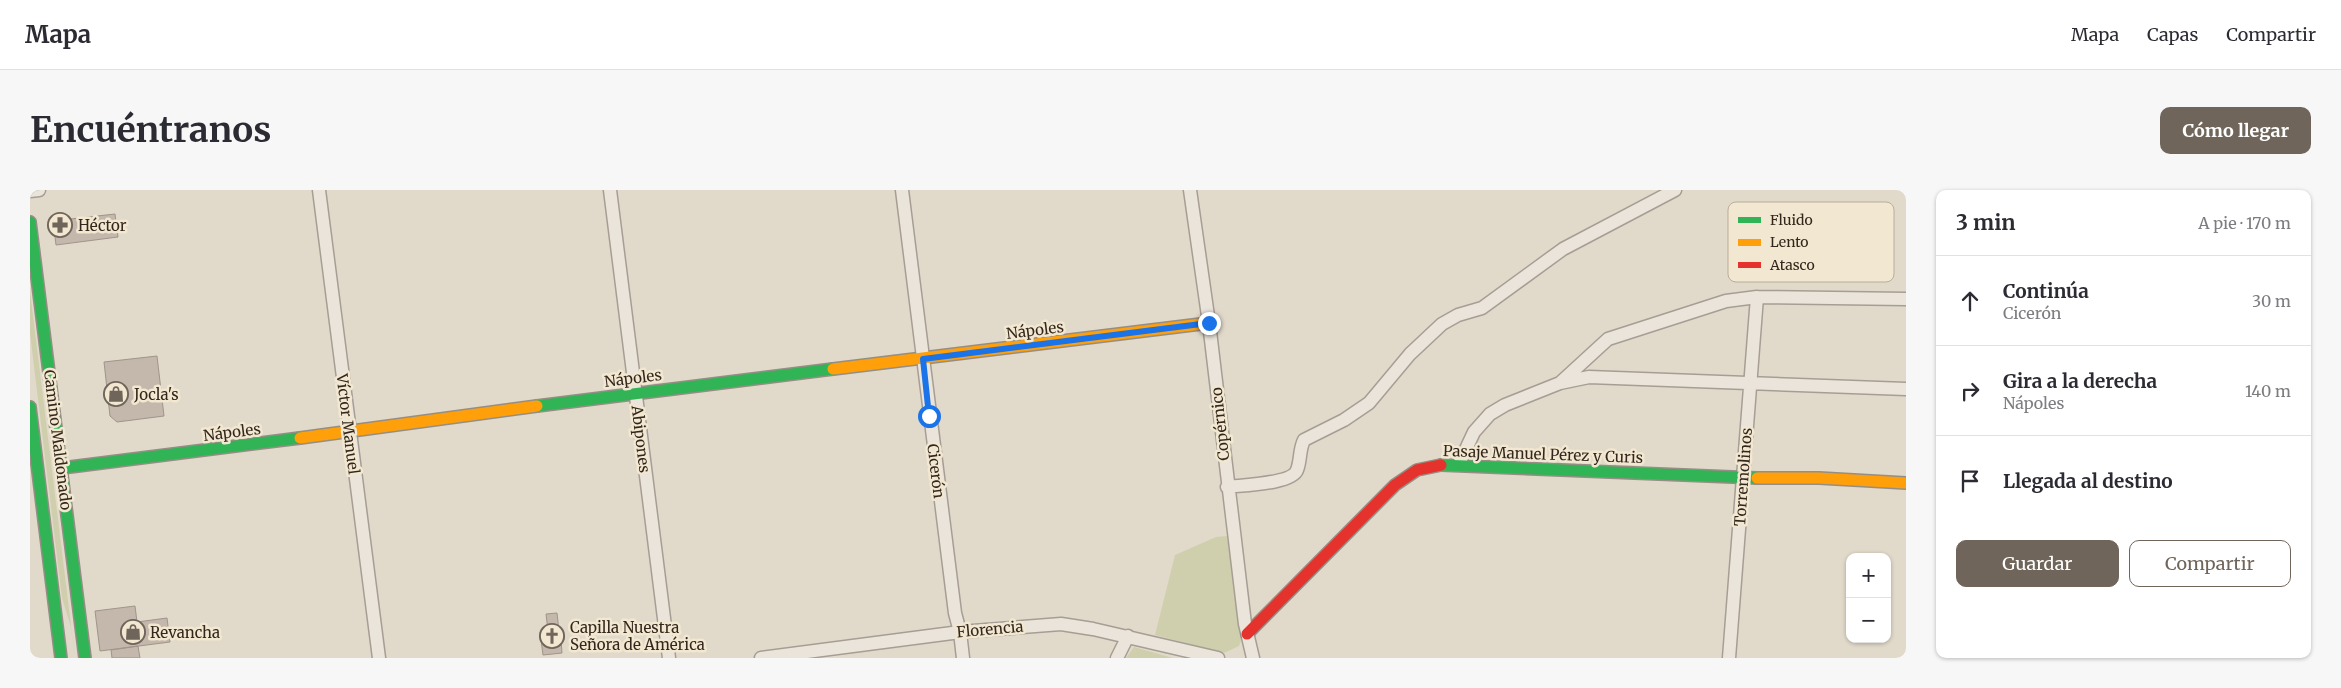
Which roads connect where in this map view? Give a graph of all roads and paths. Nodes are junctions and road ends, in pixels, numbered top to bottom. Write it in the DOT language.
graph roads {
  1 [pos="39,190"];
  2 [pos="319,190"];
  3 [pos="610,190"];
  4 [pos="902,190"];
  5 [pos="1190,190"];
  6 [pos="1675,190"];
  7 [pos="30,191"];
  8 [pos="30,222"];
  9 [pos="1757,297"];
  10 [pos="1906,299"];
  11 [pos="1209,323"];
  12 [pos="923,359"];
  13 [pos="1560,383"];
  14 [pos="1750,384"];
  15 [pos="1906,389"];
  16 [pos="635,393"];
  17 [pos="30,407"];
  18 [pos="349,432"];
  19 [pos="1459,464"];
  20 [pos="62,468"];
  21 [pos="1743,478"];
  22 [pos="1906,483"];
  23 [pos="1227,487"];
  24 [pos="45,519"];
  25 [pos="30,523"];
  26 [pos="960,632"];
  27 [pos="1246,634"];
  28 [pos="1128,636"];
  29 [pos="61,658"];
  30 [pos="85,658"];
  31 [pos="379,658"];
  32 [pos="669,658"];
  33 [pos="761,658"];
  34 [pos="963,658"];
  35 [pos="1117,658"];
  36 [pos="1218,658"];
  37 [pos="1253,658"];
  38 [pos="1729,658"];
  1 -- 7 [label="street"];
  2 -- 18 [label="street, Víctor Manuel"];
  3 -- 16 [label="street, Abipones"];
  4 -- 12 [label="street, Cicerón"];
  5 -- 11 [label="street, Copérnico"];
  6 -- 23 [label="street"];
  8 -- 20 [label="street, Camino Maldonado"];
  9 -- 10 [label="street"];
  9 -- 13 [label="street"];
  9 -- 14 [label="street, Torremolinos"];
  11 -- 12 [label="street, Nápoles"];
  11 -- 23 [label="street, Copérnico"];
  12 -- 16 [label="street, Nápoles"];
  12 -- 26 [label="street, Cicerón"];
  13 -- 14 [label="street"];
  13 -- 19 [label="street"];
  14 -- 15 [label="street"];
  14 -- 21 [label="street, Torremolinos"];
  16 -- 18 [label="street, Nápoles"];
  16 -- 32 [label="street, Abipones"];
  17 -- 24 [label="street, Camino Maldonado"];
  18 -- 20 [label="street, Nápoles"];
  18 -- 31 [label="street, Víctor Manuel"];
  19 -- 21 [label="street, Pasaje Manuel Pérez y Curis"];
  19 -- 27 [label="street, Pasaje Manuel Pérez y Curis"];
  20 -- 30 [label="street, Camino Maldonado"];
  21 -- 22 [label="street, Pasaje Manuel Pérez y Curis"];
  21 -- 38 [label="street, Torremolinos"];
  23 -- 27 [label="street, Copérnico"];
  24 -- 25 [label="street, Camino Maldonado"];
  24 -- 29 [label="street, Camino Maldonado"];
  26 -- 28 [label="street, Florencia"];
  26 -- 33 [label="street, Florencia"];
  26 -- 34 [label="street, Cicerón"];
  27 -- 37 [label="street, Copérnico"];
  28 -- 35 [label="street"];
  28 -- 36 [label="street, Florencia"];
}
